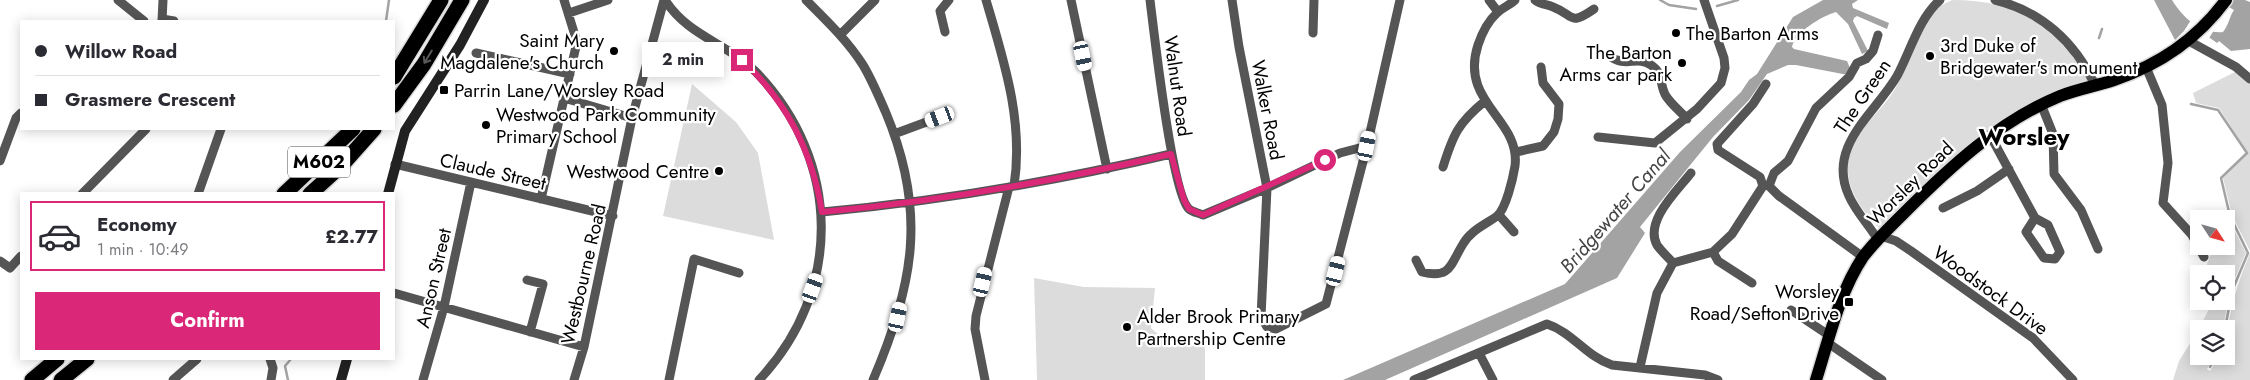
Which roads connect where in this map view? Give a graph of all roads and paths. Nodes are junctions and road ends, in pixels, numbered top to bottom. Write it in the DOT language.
graph roads {
  1 [pos="118,0"];
  2 [pos="163,0"];
  3 [pos="441,0"];
  4 [pos="462,0"];
  5 [pos="484,0"];
  6 [pos="564,0"];
  7 [pos="608,0"];
  8 [pos="664,0"];
  9 [pos="806,0"];
  10 [pos="875,0"];
  11 [pos="949,0"];
  12 [pos="986,0"];
  13 [pos="1071,0"];
  14 [pos="1150,0"];
  15 [pos="1232,0"];
  16 [pos="1314,0"];
  17 [pos="1400,0"];
  18 [pos="1489,0"];
  19 [pos="1515,0"];
  20 [pos="1535,0"];
  21 [pos="1704,0"];
  22 [pos="1940,0"];
  23 [pos="1995,0"];
  24 [pos="2226,0"];
  25 [pos="1594,9"];
  26 [pos="1498,12"];
  27 [pos="569,13"];
  28 [pos="143,20"];
  29 [pos="162,20"];
  30 [pos="945,32"];
  31 [pos="1313,33"];
  32 [pos="840,35"];
  33 [pos="1878,35"];
  34 [pos="2190,38"];
  35 [pos="476,53"];
  36 [pos="1608,55"];
  37 [pos="1541,67"];
  38 [pos="2146,68"];
  39 [pos="570,74"];
  40 [pos="395,75"];
  41 [pos="2250,79"];
  42 [pos="1766,84"];
  43 [pos="2095,85"];
  44 [pos="564,98"];
  45 [pos="1485,101"];
  46 [pos="395,104"];
  47 [pos="2041,104"];
  48 [pos="20,114"];
  49 [pos="940,117"];
  50 [pos="632,118"];
  51 [pos="1686,119"];
  52 [pos="145,130"];
  53 [pos="221,130"];
  54 [pos="352,130"];
  55 [pos="373,130"];
  56 [pos="894,134"];
  57 [pos="1990,135"];
  58 [pos="1598,137"];
  59 [pos="1367,146"];
  60 [pos="1516,152"];
  61 [pos="1171,154"];
  62 [pos="0,161"];
  63 [pos="395,164"];
  64 [pos="1443,167"];
  65 [pos="1107,168"];
  66 [pos="2009,169"];
  67 [pos="1691,173"];
  68 [pos="471,182"];
  69 [pos="1011,187"];
  70 [pos="1267,188"];
  71 [pos="84,192"];
  72 [pos="199,192"];
  73 [pos="286,192"];
  74 [pos="312,192"];
  75 [pos="388,192"];
  76 [pos="541,199"];
  77 [pos="910,203"];
  78 [pos="1943,208"];
  79 [pos="822,212"];
  80 [pos="1499,215"];
  81 [pos="613,216"];
  82 [pos="2035,218"];
  83 [pos="1514,232"];
  84 [pos="1880,238"];
  85 [pos="2098,249"];
  86 [pos="1713,252"];
  87 [pos="20,257"];
  88 [pos="1863,257"];
  89 [pos="2204,257"];
  90 [pos="1416,260"];
  91 [pos="0,261"];
  92 [pos="1673,263"];
  93 [pos="739,273"];
  94 [pos="527,280"];
  95 [pos="1752,283"];
  96 [pos="395,293"];
  97 [pos="444,307"];
  98 [pos="1791,310"];
  99 [pos="530,332"];
  100 [pos="1829,340"];
  101 [pos="584,347"];
  102 [pos="1479,353"];
  103 [pos="56,360"];
  104 [pos="86,360"];
  105 [pos="196,360"];
  106 [pos="270,360"];
  107 [pos="347,360"];
  108 [pos="1640,367"];
  109 [pos="32,380"];
  110 [pos="61,380"];
  111 [pos="173,380"];
  112 [pos="270,380"];
  113 [pos="341,380"];
  114 [pos="423,380"];
  115 [pos="574,380"];
  116 [pos="669,380"];
  117 [pos="759,380"];
  118 [pos="873,380"];
  119 [pos="984,380"];
  120 [pos="1414,380"];
  121 [pos="1493,380"];
  122 [pos="1718,380"];
  123 [pos="1816,380"];
  124 [pos="1882,380"];
  125 [pos="2073,380"];
  1 -- 28 [label="street"];
  2 -- 29 [label="street"];
  3 -- 40 [label="highway"];
  4 -- 46 [label="highway, one-way"];
  5 -- 63 [label="main road"];
  6 -- 27 [label="street"];
  7 -- 27 [label="street"];
  8 -- 50 [label="street, Westbourne Road"];
  8 -- 79 [label="street"];
  9 -- 32 [label="street"];
  10 -- 32 [label="street"];
  11 -- 30 [label="street"];
  12 -- 69 [label="street"];
  13 -- 65 [label="street"];
  14 -- 61 [label="street, Walnut Road"];
  15 -- 70 [label="street, Walker Road"];
  16 -- 31 [label="street"];
  17 -- 59 [label="street"];
  18 -- 26 [label="street"];
  19 -- 26 [label="street"];
  20 -- 25 [label="street"];
  21 -- 51 [label="street"];
  22 -- 84 [label="street, The Green"];
  23 -- 43 [label="street"];
  24 -- 34 [label="main road, Worsley Road"];
  26 -- 45 [label="street"];
  27 -- 39 [label="street"];
  32 -- 56 [label="street"];
  33 -- 88 [label="street"];
  34 -- 38 [label="main road, Worsley Road"];
  34 -- 41 [label="street"];
  35 -- 39 [label="street"];
  36 -- 51 [label="street"];
  37 -- 60 [label="street"];
  38 -- 43 [label="main road, Worsley Road"];
  38 -- 89 [label="street"];
  39 -- 44 [label="street"];
  42 -- 86 [label="street"];
  43 -- 47 [label="main road, Worsley Road"];
  44 -- 50 [label="street"];
  44 -- 76 [label="street"];
  45 -- 60 [label="street"];
  45 -- 64 [label="street"];
  47 -- 57 [label="main road, Worsley Road"];
  47 -- 85 [label="street"];
  48 -- 62 [label="street"];
  49 -- 56 [label="street"];
  50 -- 81 [label="street, Westbourne Road"];
  51 -- 58 [label="street"];
  52 -- 71 [label="street"];
  53 -- 72 [label="street"];
  54 -- 73 [label="highway, M602"];
  55 -- 74 [label="highway, M602"];
  56 -- 77 [label="street"];
  57 -- 66 [label="street"];
  57 -- 84 [label="main road, Worsley Road"];
  59 -- 70 [label="street, Walnut Road"];
  59 -- 70 [label="street, Walker Road"];
  60 -- 80 [label="street"];
  61 -- 65 [label="street"];
  61 -- 70 [label="street, Walnut Road"];
  63 -- 68 [label="street, Claude Street"];
  63 -- 75 [label="main road"];
  65 -- 69 [label="street"];
  66 -- 78 [label="street"];
  66 -- 82 [label="street"];
  67 -- 92 [label="street"];
  68 -- 76 [label="street, Claude Street"];
  68 -- 97 [label="street, Anson Street"];
  69 -- 77 [label="street"];
  69 -- 119 [label="street"];
  76 -- 81 [label="street, Claude Street"];
  77 -- 79 [label="street"];
  77 -- 118 [label="street"];
  79 -- 117 [label="street"];
  80 -- 83 [label="street"];
  80 -- 90 [label="street"];
  81 -- 101 [label="street, Westbourne Road"];
  82 -- 82 [label="street"];
  84 -- 88 [label="main road, Worsley Road"];
  84 -- 125 [label="street, Woodstock Drive"];
  86 -- 92 [label="street"];
  86 -- 95 [label="street"];
  87 -- 91 [label="street"];
  88 -- 100 [label="main road, Worsley Road"];
  92 -- 108 [label="street"];
  93 -- 116 [label="street"];
  94 -- 99 [label="street"];
  96 -- 97 [label="street"];
  97 -- 99 [label="street"];
  97 -- 114 [label="street, Anson Street"];
  98 -- 100 [label="street"];
  99 -- 101 [label="street"];
  100 -- 123 [label="main road, Worsley Road"];
  100 -- 124 [label="street"];
  101 -- 115 [label="street, Westbourne Road"];
  102 -- 108 [label="street"];
  102 -- 120 [label="street"];
  102 -- 121 [label="street"];
  103 -- 109 [label="highway"];
  104 -- 110 [label="highway"];
  105 -- 111 [label="street"];
  106 -- 112 [label="street"];
  107 -- 113 [label="main road"];
  108 -- 122 [label="street"];
}
